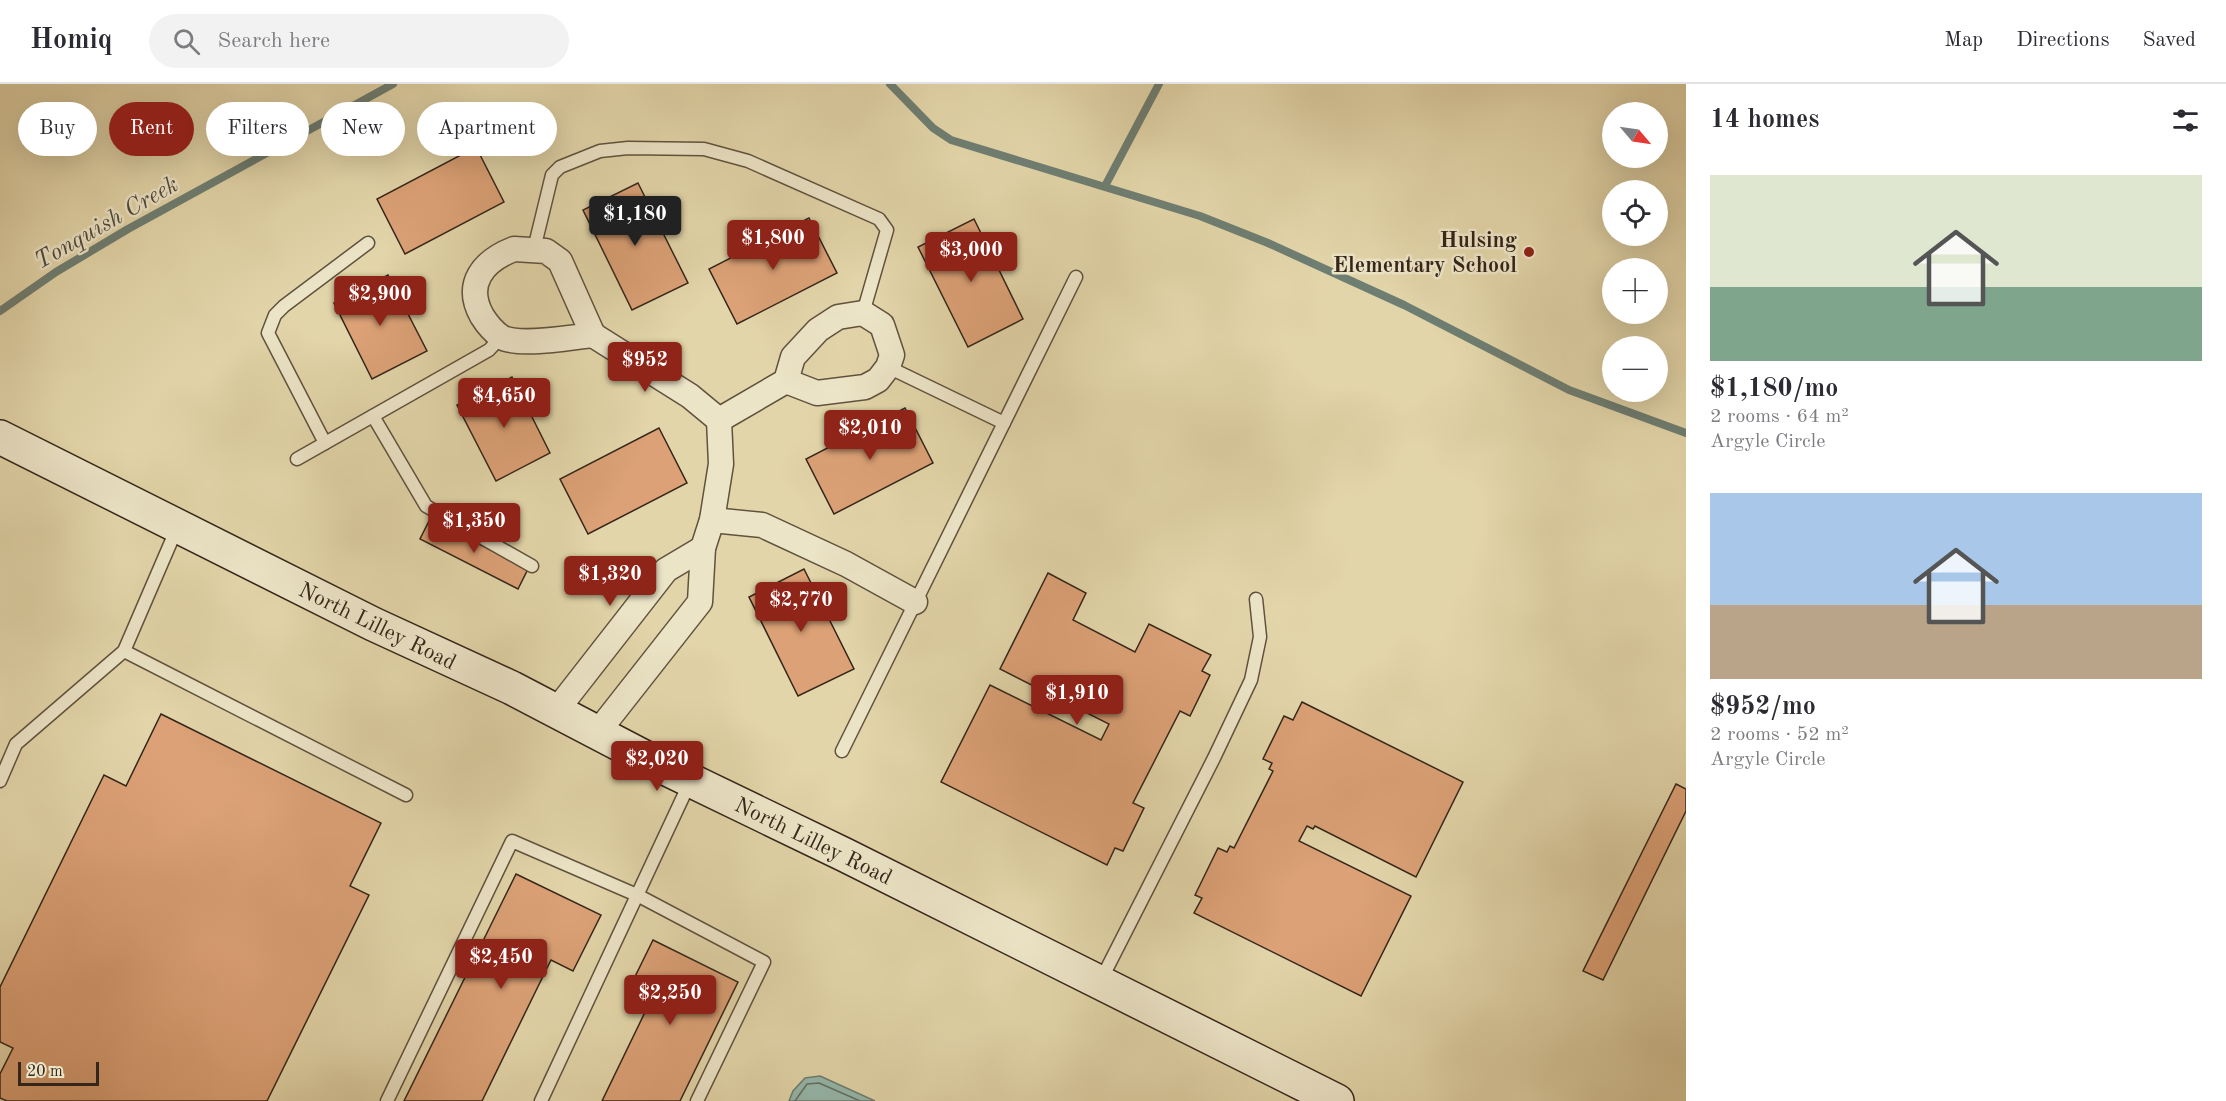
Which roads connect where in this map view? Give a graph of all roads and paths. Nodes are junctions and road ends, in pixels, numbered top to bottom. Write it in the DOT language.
graph roads {
  1 [pos="368,243"];
  2 [pos="534,249"];
  3 [pos="1076,277"];
  4 [pos="863,313"];
  5 [pos="593,335"];
  6 [pos="501,337"];
  7 [pos="888,368"];
  8 [pos="786,381"];
  9 [pos="373,416"];
  10 [pos="719,420"];
  11 [pos="1004,423"];
  12 [pos="0,437"];
  13 [pos="325,443"];
  14 [pos="297,459"];
  15 [pos="712,520"];
  16 [pos="178,526"];
  17 [pos="703,548"];
  18 [pos="532,566"];
  19 [pos="1256,599"];
  20 [pos="915,602"];
  21 [pos="124,651"];
  22 [pos="556,711"];
  23 [pos="597,733"];
  24 [pos="842,751"];
  25 [pos="691,780"];
  26 [pos="0,781"];
  27 [pos="406,795"];
  28 [pos="639,896"];
  29 [pos="1100,983"];
  30 [pos="387,1101"];
  31 [pos="541,1101"];
  32 [pos="697,1101"];
  33 [pos="1337,1101"];
  1 -- 13 [label="lane"];
  2 -- 4 [label="lane"];
  2 -- 5 [label="street"];
  2 -- 6 [label="street"];
  3 -- 11 [label="lane"];
  4 -- 7 [label="street"];
  4 -- 8 [label="street"];
  5 -- 6 [label="street"];
  5 -- 10 [label="street"];
  6 -- 9 [label="lane"];
  7 -- 8 [label="street"];
  7 -- 11 [label="lane"];
  8 -- 10 [label="street"];
  9 -- 13 [label="lane"];
  9 -- 18 [label="lane"];
  10 -- 15 [label="street"];
  11 -- 20 [label="lane"];
  12 -- 16 [label="street, North Lilley Road"];
  13 -- 14 [label="lane"];
  15 -- 17 [label="street"];
  15 -- 20 [label="street"];
  16 -- 21 [label="lane"];
  16 -- 22 [label="street, North Lilley Road"];
  17 -- 22 [label="street"];
  17 -- 23 [label="street"];
  19 -- 29 [label="lane"];
  20 -- 24 [label="lane"];
  21 -- 26 [label="lane"];
  21 -- 27 [label="lane"];
  22 -- 23 [label="street, North Lilley Road"];
  23 -- 25 [label="street, North Lilley Road"];
  25 -- 28 [label="lane"];
  25 -- 29 [label="street, North Lilley Road"];
  28 -- 30 [label="lane"];
  28 -- 31 [label="lane"];
  28 -- 32 [label="lane"];
  29 -- 33 [label="street, North Lilley Road"];
}
